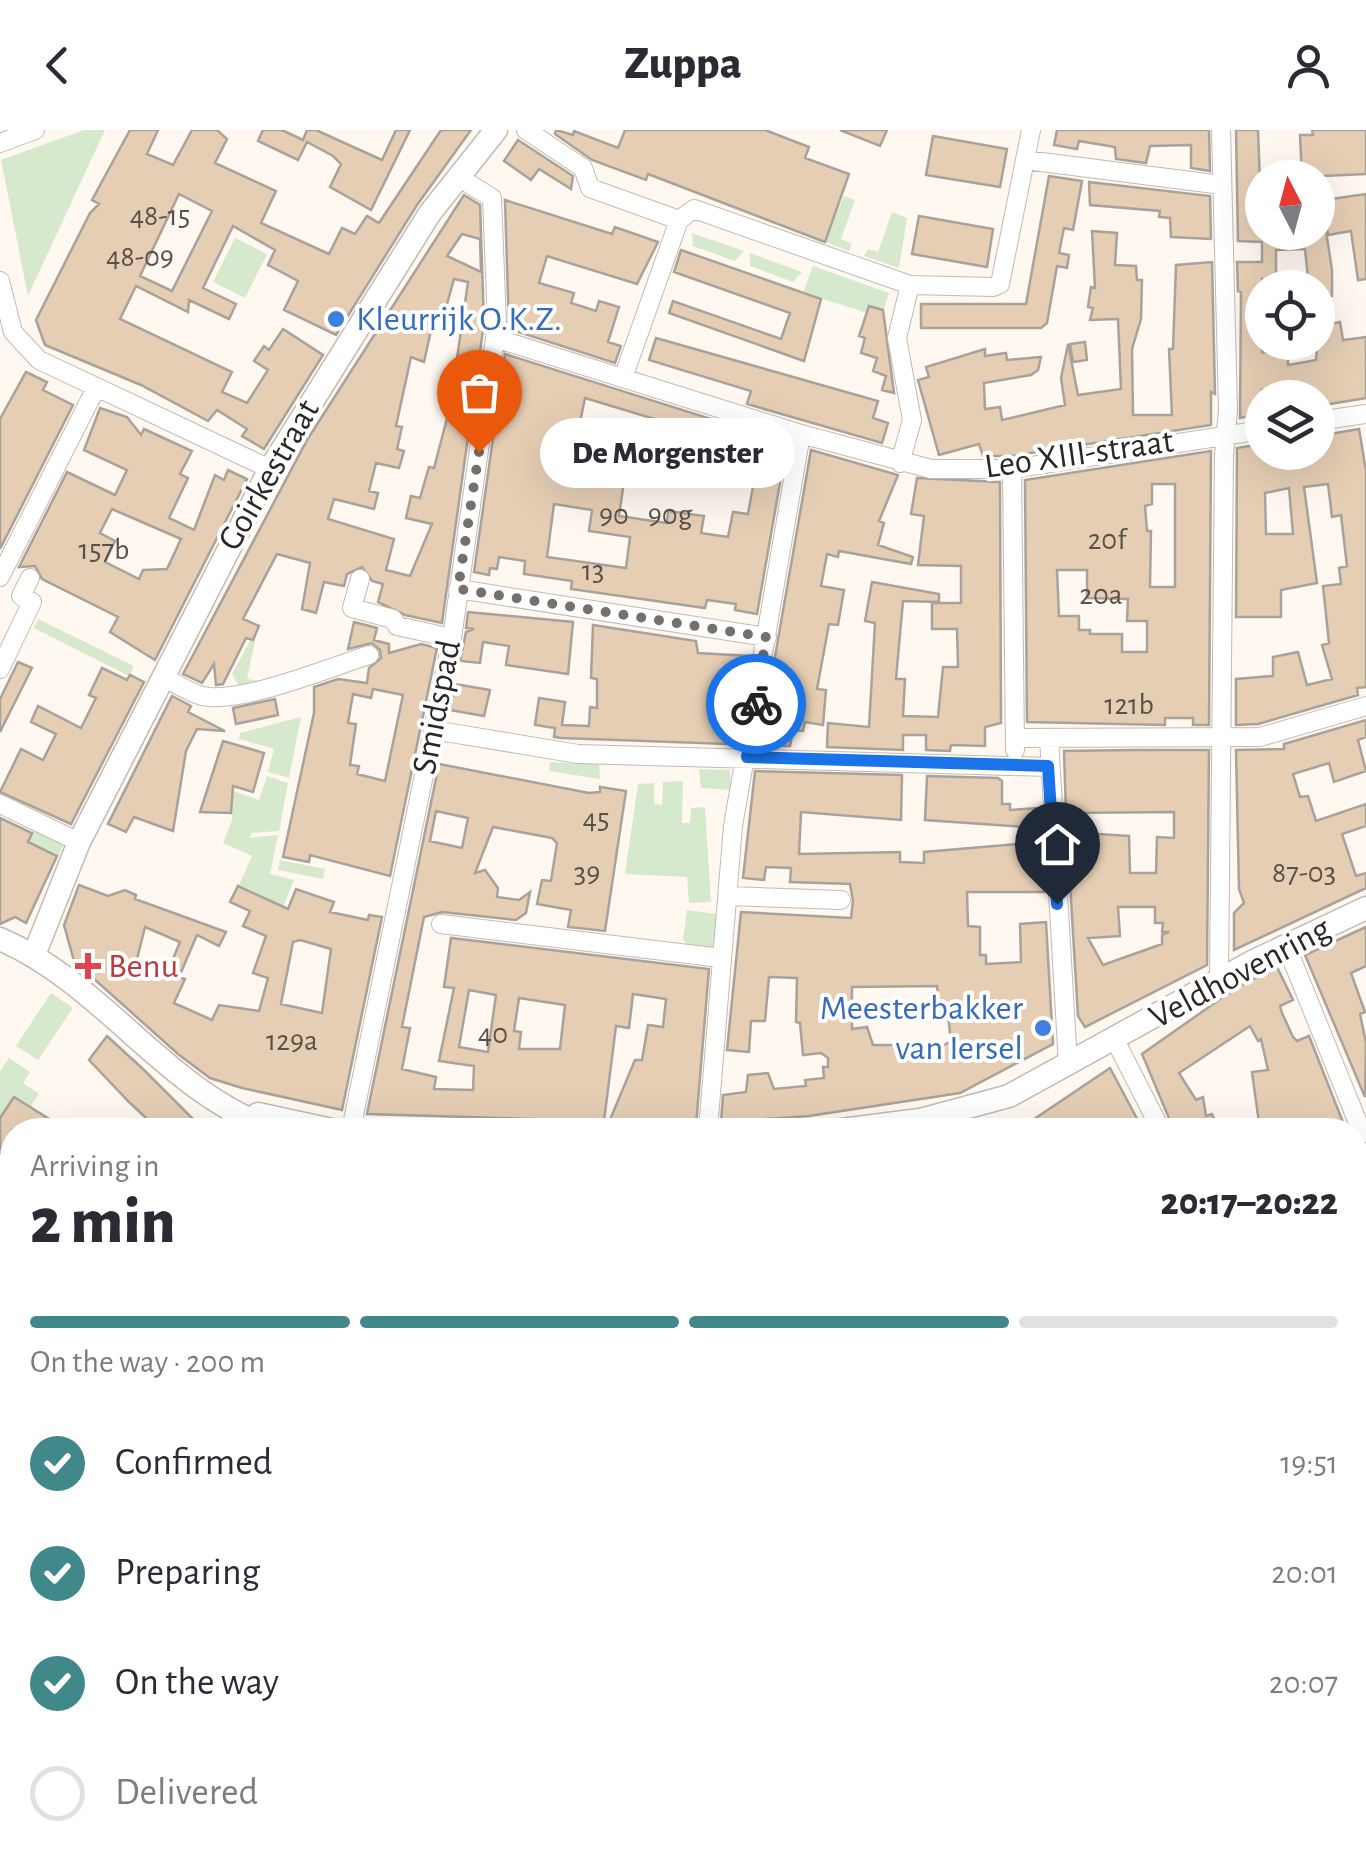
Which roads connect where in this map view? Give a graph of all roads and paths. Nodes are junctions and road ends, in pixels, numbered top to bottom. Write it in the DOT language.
graph roads {
  1 [pos="35,130"];
  2 [pos="496,130"];
  3 [pos="526,130"];
  4 [pos="1031,130"];
  5 [pos="1221,130"];
  6 [pos="0,142"];
  7 [pos="1026,160"];
  8 [pos="460,178"];
  9 [pos="1222,185"];
  10 [pos="679,220"];
  11 [pos="0,282"];
  12 [pos="910,284"];
  13 [pos="495,338"];
  14 [pos="623,378"];
  15 [pos="96,388"];
  16 [pos="1366,414"];
  17 [pos="1335,419"];
  18 [pos="1245,432"];
  19 [pos="801,434"];
  20 [pos="1225,434"];
  21 [pos="900,463"];
  22 [pos="1012,469"];
  23 [pos="270,470"];
  24 [pos="0,576"];
  25 [pos="30,578"];
  26 [pos="360,580"];
  27 [pos="458,589"];
  28 [pos="766,637"];
  29 [pos="452,638"];
  30 [pos="369,655"];
  31 [pos="0,669"];
  32 [pos="163,677"];
  33 [pos="1366,706"];
  34 [pos="433,730"];
  35 [pos="1222,737"];
  36 [pos="1015,738"];
  37 [pos="1048,738"];
  38 [pos="747,757"];
  39 [pos="1015,766"];
  40 [pos="1048,766"];
  41 [pos="0,804"];
  42 [pos="79,842"];
  43 [pos="728,896"];
  44 [pos="842,900"];
  45 [pos="1366,908"];
  46 [pos="440,924"];
  47 [pos="0,940"];
  48 [pos="1286,945"];
  49 [pos="34,955"];
  50 [pos="721,958"];
  51 [pos="1219,980"];
  52 [pos="1115,1040"];
  53 [pos="1068,1065"];
  54 [pos="242,1112"];
  55 [pos="253,1118"];
  56 [pos="272,1118"];
  57 [pos="353,1118"];
  58 [pos="709,1118"];
  59 [pos="941,1118"];
  60 [pos="1154,1118"];
  61 [pos="1356,1118"];
  1 -- 6 [label="street"];
  2 -- 8 [label="street, Goirkestraat"];
  3 -- 10 [label="street"];
  4 -- 7 [label="street"];
  5 -- 9 [label="street"];
  7 -- 9 [label="street"];
  7 -- 12 [label="street"];
  8 -- 13 [label="street, Smidspad"];
  8 -- 23 [label="street, Goirkestraat"];
  9 -- 20 [label="street"];
  10 -- 12 [label="street"];
  10 -- 14 [label="street"];
  11 -- 15 [label="street"];
  12 -- 21 [label="street"];
  13 -- 14 [label="street, Leo XIII-straat"];
  13 -- 27 [label="street, Smidspad"];
  14 -- 19 [label="street, Leo XIII-straat"];
  15 -- 23 [label="street"];
  15 -- 24 [label="street"];
  16 -- 17 [label="street"];
  18 -- 20 [label="street, Leo XIII-straat"];
  19 -- 21 [label="street, Leo XIII-straat"];
  19 -- 28 [label="street"];
  20 -- 22 [label="street, Leo XIII-straat"];
  20 -- 35 [label="street"];
  21 -- 22 [label="street, Leo XIII-straat"];
  22 -- 36 [label="street"];
  23 -- 32 [label="street, Goirkestraat"];
  25 -- 31 [label="street"];
  26 -- 29 [label="street"];
  27 -- 28 [label="street"];
  27 -- 29 [label="street, Smidspad"];
  28 -- 38 [label="street"];
  29 -- 34 [label="street, Smidspad"];
  30 -- 32 [label="street"];
  32 -- 42 [label="street, Goirkestraat"];
  33 -- 35 [label="street"];
  34 -- 38 [label="street"];
  34 -- 57 [label="street, Smidspad"];
  35 -- 37 [label="street"];
  35 -- 51 [label="street"];
  36 -- 37 [label="street"];
  36 -- 39 [label="street"];
  37 -- 40 [label="street"];
  38 -- 39 [label="street"];
  38 -- 43 [label="street"];
  39 -- 40 [label="street"];
  40 -- 53 [label="street"];
  41 -- 42 [label="street"];
  42 -- 49 [label="street, Goirkestraat"];
  43 -- 44 [label="street"];
  43 -- 50 [label="street"];
  45 -- 48 [label="street, Veldhovenring"];
  46 -- 50 [label="street"];
  47 -- 49 [label="street"];
  48 -- 51 [label="street, Veldhovenring"];
  48 -- 61 [label="street"];
  49 -- 54 [label="street"];
  50 -- 58 [label="street"];
  51 -- 52 [label="street, Veldhovenring"];
  52 -- 53 [label="street, Veldhovenring"];
  52 -- 60 [label="street"];
  53 -- 59 [label="street, Veldhovenring"];
  54 -- 55 [label="street"];
  54 -- 56 [label="street"];
}
